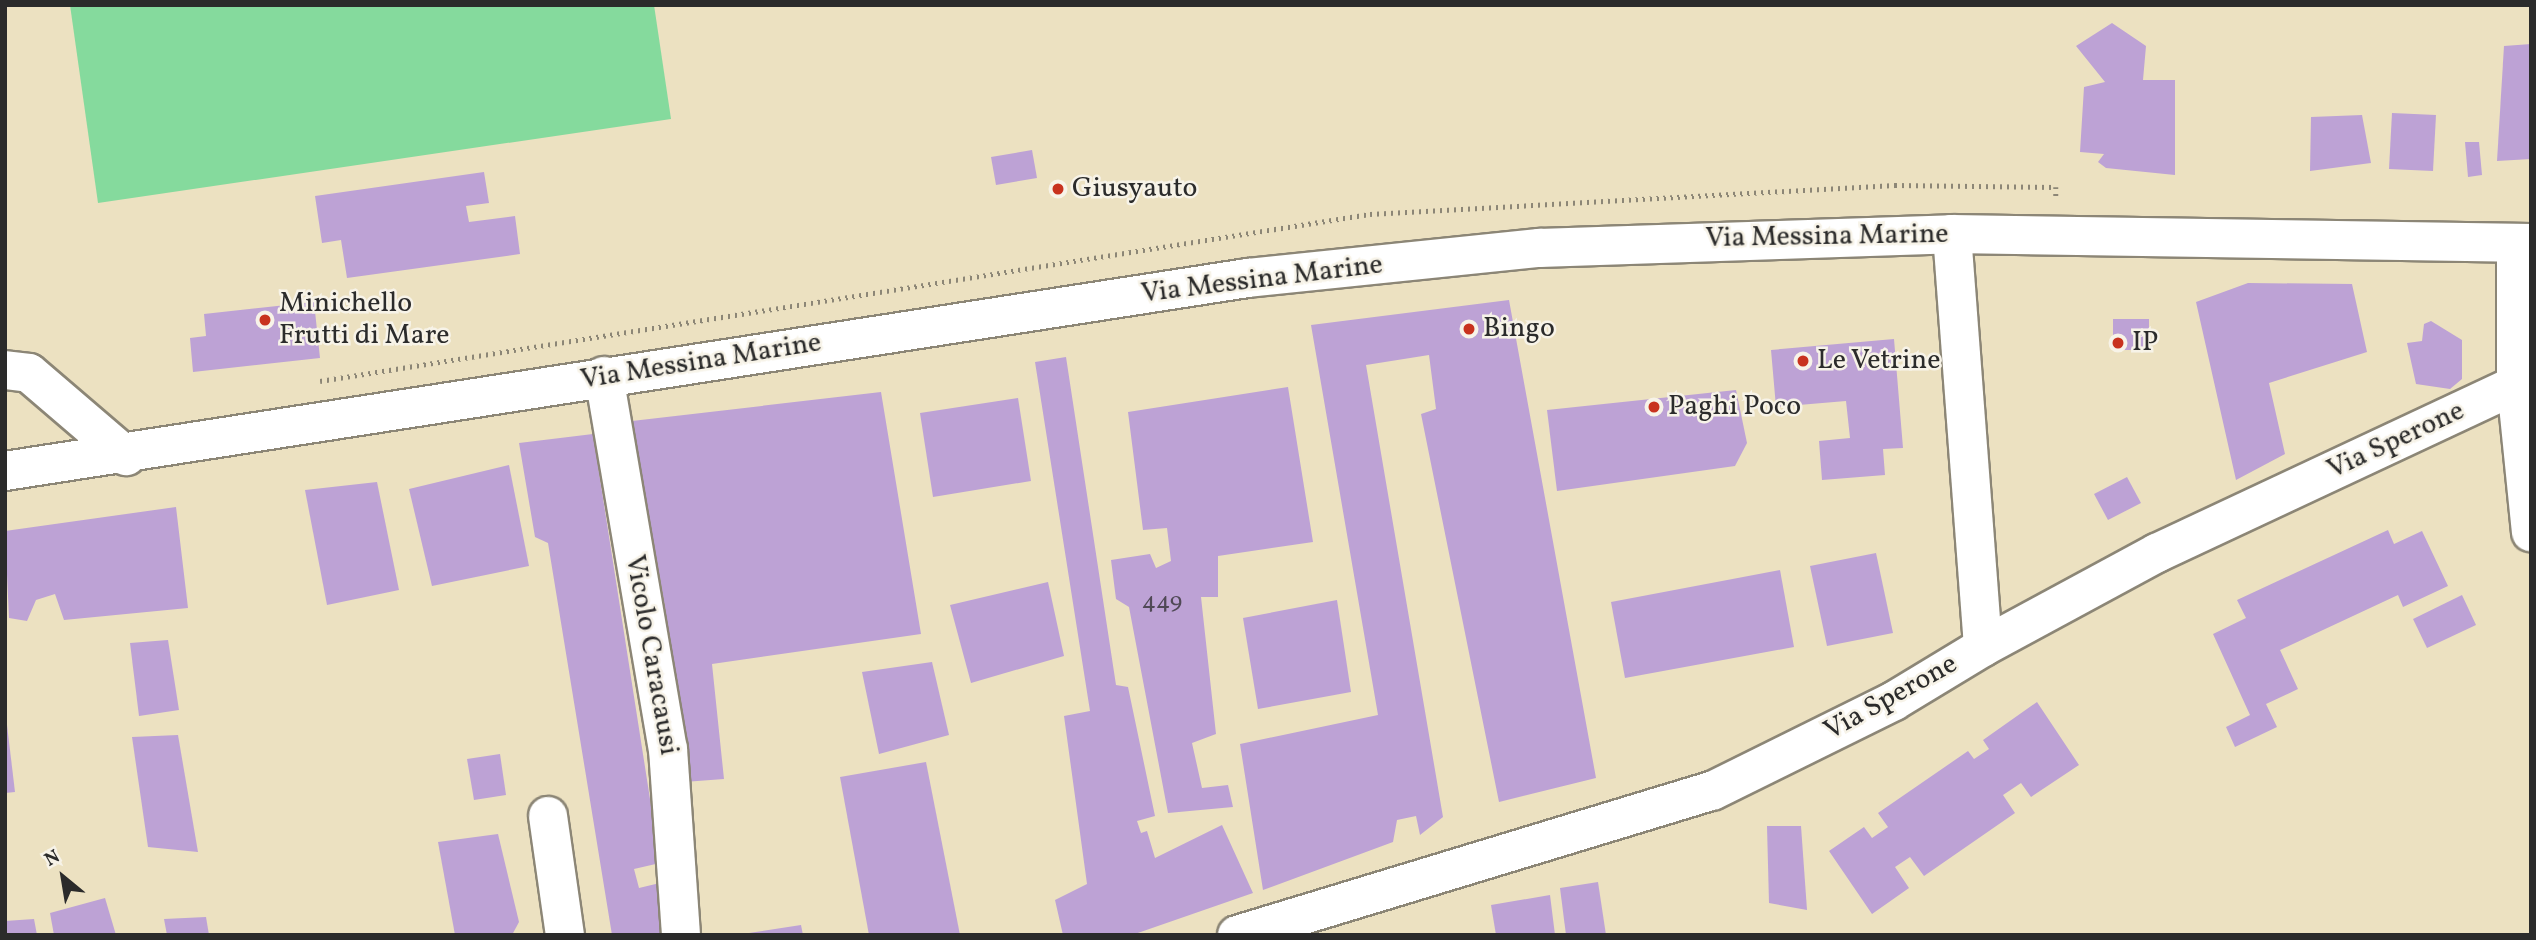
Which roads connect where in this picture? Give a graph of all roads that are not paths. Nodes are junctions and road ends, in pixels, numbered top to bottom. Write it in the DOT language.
graph roads {
  1 [pos="1952,234"];
  2 [pos="2523,243"];
  3 [pos="5,370"];
  4 [pos="604,376"];
  5 [pos="2523,381"];
  6 [pos="126,456"];
  7 [pos="5,471"];
  8 [pos="2531,532"];
  9 [pos="1983,647"];
  10 [pos="548,816"];
  11 [pos="565,935"];
  12 [pos="681,935"];
  13 [pos="1237,935"];
  1 -- 2 [label="main road, Via Messina Marine"];
  1 -- 4 [label="main road, Via Messina Marine"];
  1 -- 9 [label="main road"];
  2 -- 5 [label="main road"];
  3 -- 6 [label="main road"];
  4 -- 6 [label="main road, Via Messina Marine"];
  4 -- 12 [label="main road, Vicolo Caracausi"];
  5 -- 8 [label="main road"];
  5 -- 9 [label="main road, Via Sperone"];
  6 -- 7 [label="main road, Via Messina Marine"];
  9 -- 13 [label="main road, Via Sperone"];
  10 -- 11 [label="main road"];
}
